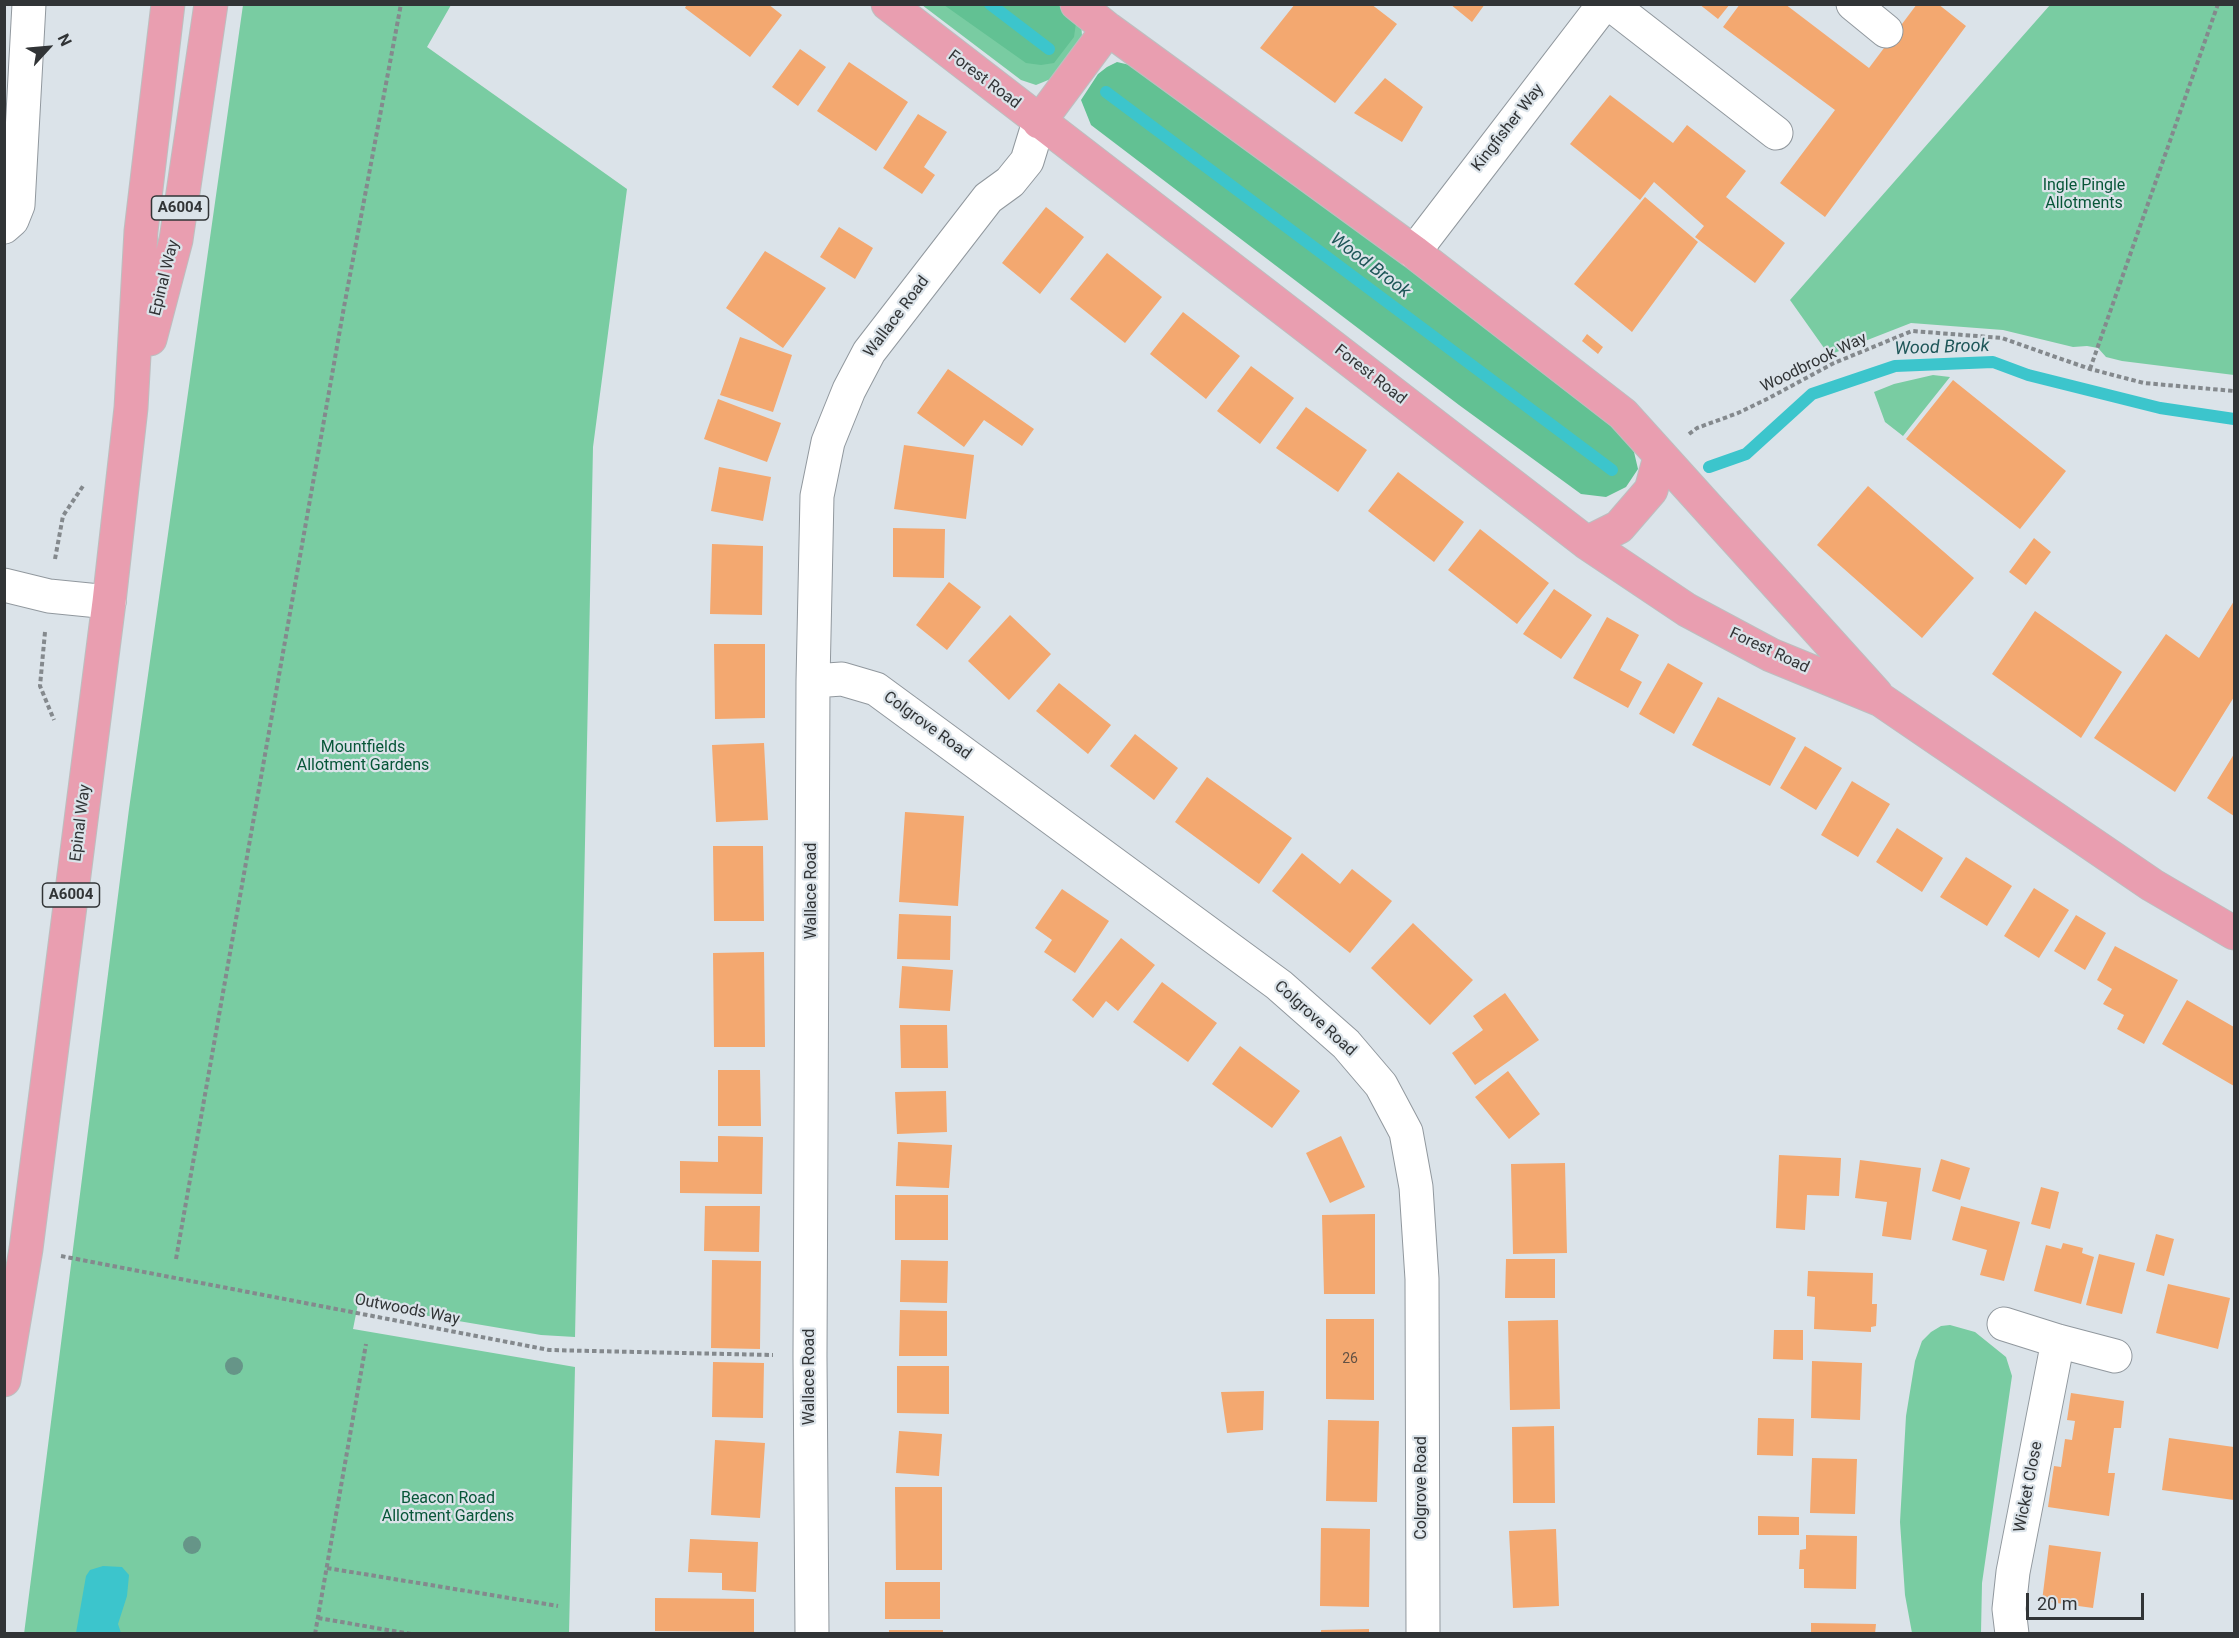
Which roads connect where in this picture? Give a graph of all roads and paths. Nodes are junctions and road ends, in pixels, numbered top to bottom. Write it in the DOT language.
graph roads {
  1 [pos="29,4"];
  2 [pos="168,4"];
  3 [pos="211,4"];
  4 [pos="401,4"];
  5 [pos="888,4"];
  6 [pos="1077,4"];
  7 [pos="1604,4"];
  8 [pos="1610,4"];
  9 [pos="1853,4"];
  10 [pos="2218,4"];
  11 [pos="1108,29"];
  12 [pos="1886,31"];
  13 [pos="1039,122"];
  14 [pos="1776,133"];
  15 [pos="4,227"];
  16 [pos="1414,252"];
  17 [pos="2090,369"];
  18 [pos="2235,391"];
  19 [pos="131,408"];
  20 [pos="1660,457"];
  21 [pos="1587,543"];
  22 [pos="4,585"];
  23 [pos="109,602"];
  24 [pos="813,681"];
  25 [pos="1881,700"];
  26 [pos="2235,933"];
  27 [pos="26,1249"];
  28 [pos="176,1259"];
  29 [pos="2004,1324"];
  30 [pos="2058,1341"];
  31 [pos="366,1344"];
  32 [pos="810,1356"];
  33 [pos="2115,1356"];
  34 [pos="4,1380"];
  35 [pos="327,1568"];
  36 [pos="558,1606"];
  37 [pos="318,1618"];
  38 [pos="315,1634"];
  39 [pos="411,1634"];
  40 [pos="812,1634"];
  41 [pos="1423,1634"];
  42 [pos="2012,1634"];
  1 -- 15 [label="street"];
  2 -- 19 [label="main road, Epinal Way / A6004"];
  3 -- 19 [label="main road, Epinal Way / A6004"];
  4 -- 28 [label="path"];
  5 -- 13 [label="main road, Forest Road"];
  6 -- 11 [label="main road, Forest Road"];
  7 -- 16 [label="street, Kingfisher Way"];
  8 -- 14 [label="street"];
  9 -- 12 [label="street"];
  10 -- 17 [label="path"];
  11 -- 13 [label="main road"];
  11 -- 16 [label="main road, Forest Road"];
  13 -- 21 [label="main road, Forest Road"];
  13 -- 24 [label="street, Wallace Road"];
  16 -- 20 [label="main road, Forest Road"];
  17 -- 18 [label="path, Woodbrook Way"];
  17 -- 20 [label="path, Woodbrook Way"];
  19 -- 23 [label="main road, Epinal Way / A6004"];
  20 -- 21 [label="main road"];
  20 -- 25 [label="main road, Forest Road"];
  21 -- 25 [label="main road, Forest Road"];
  22 -- 23 [label="street"];
  23 -- 27 [label="main road, Epinal Way / A6004"];
  24 -- 32 [label="street, Wallace Road"];
  24 -- 41 [label="street, Colgrove Road"];
  25 -- 26 [label="main road, Forest Road"];
  27 -- 32 [label="path, Outwoods Way"];
  27 -- 34 [label="main road, Epinal Way / A6004"];
  29 -- 30 [label="street"];
  30 -- 33 [label="street"];
  30 -- 42 [label="street, Wicket Close"];
  31 -- 35 [label="path"];
  32 -- 40 [label="street, Wallace Road"];
  35 -- 36 [label="path"];
  35 -- 37 [label="path"];
  37 -- 38 [label="path"];
  37 -- 39 [label="path"];
}
